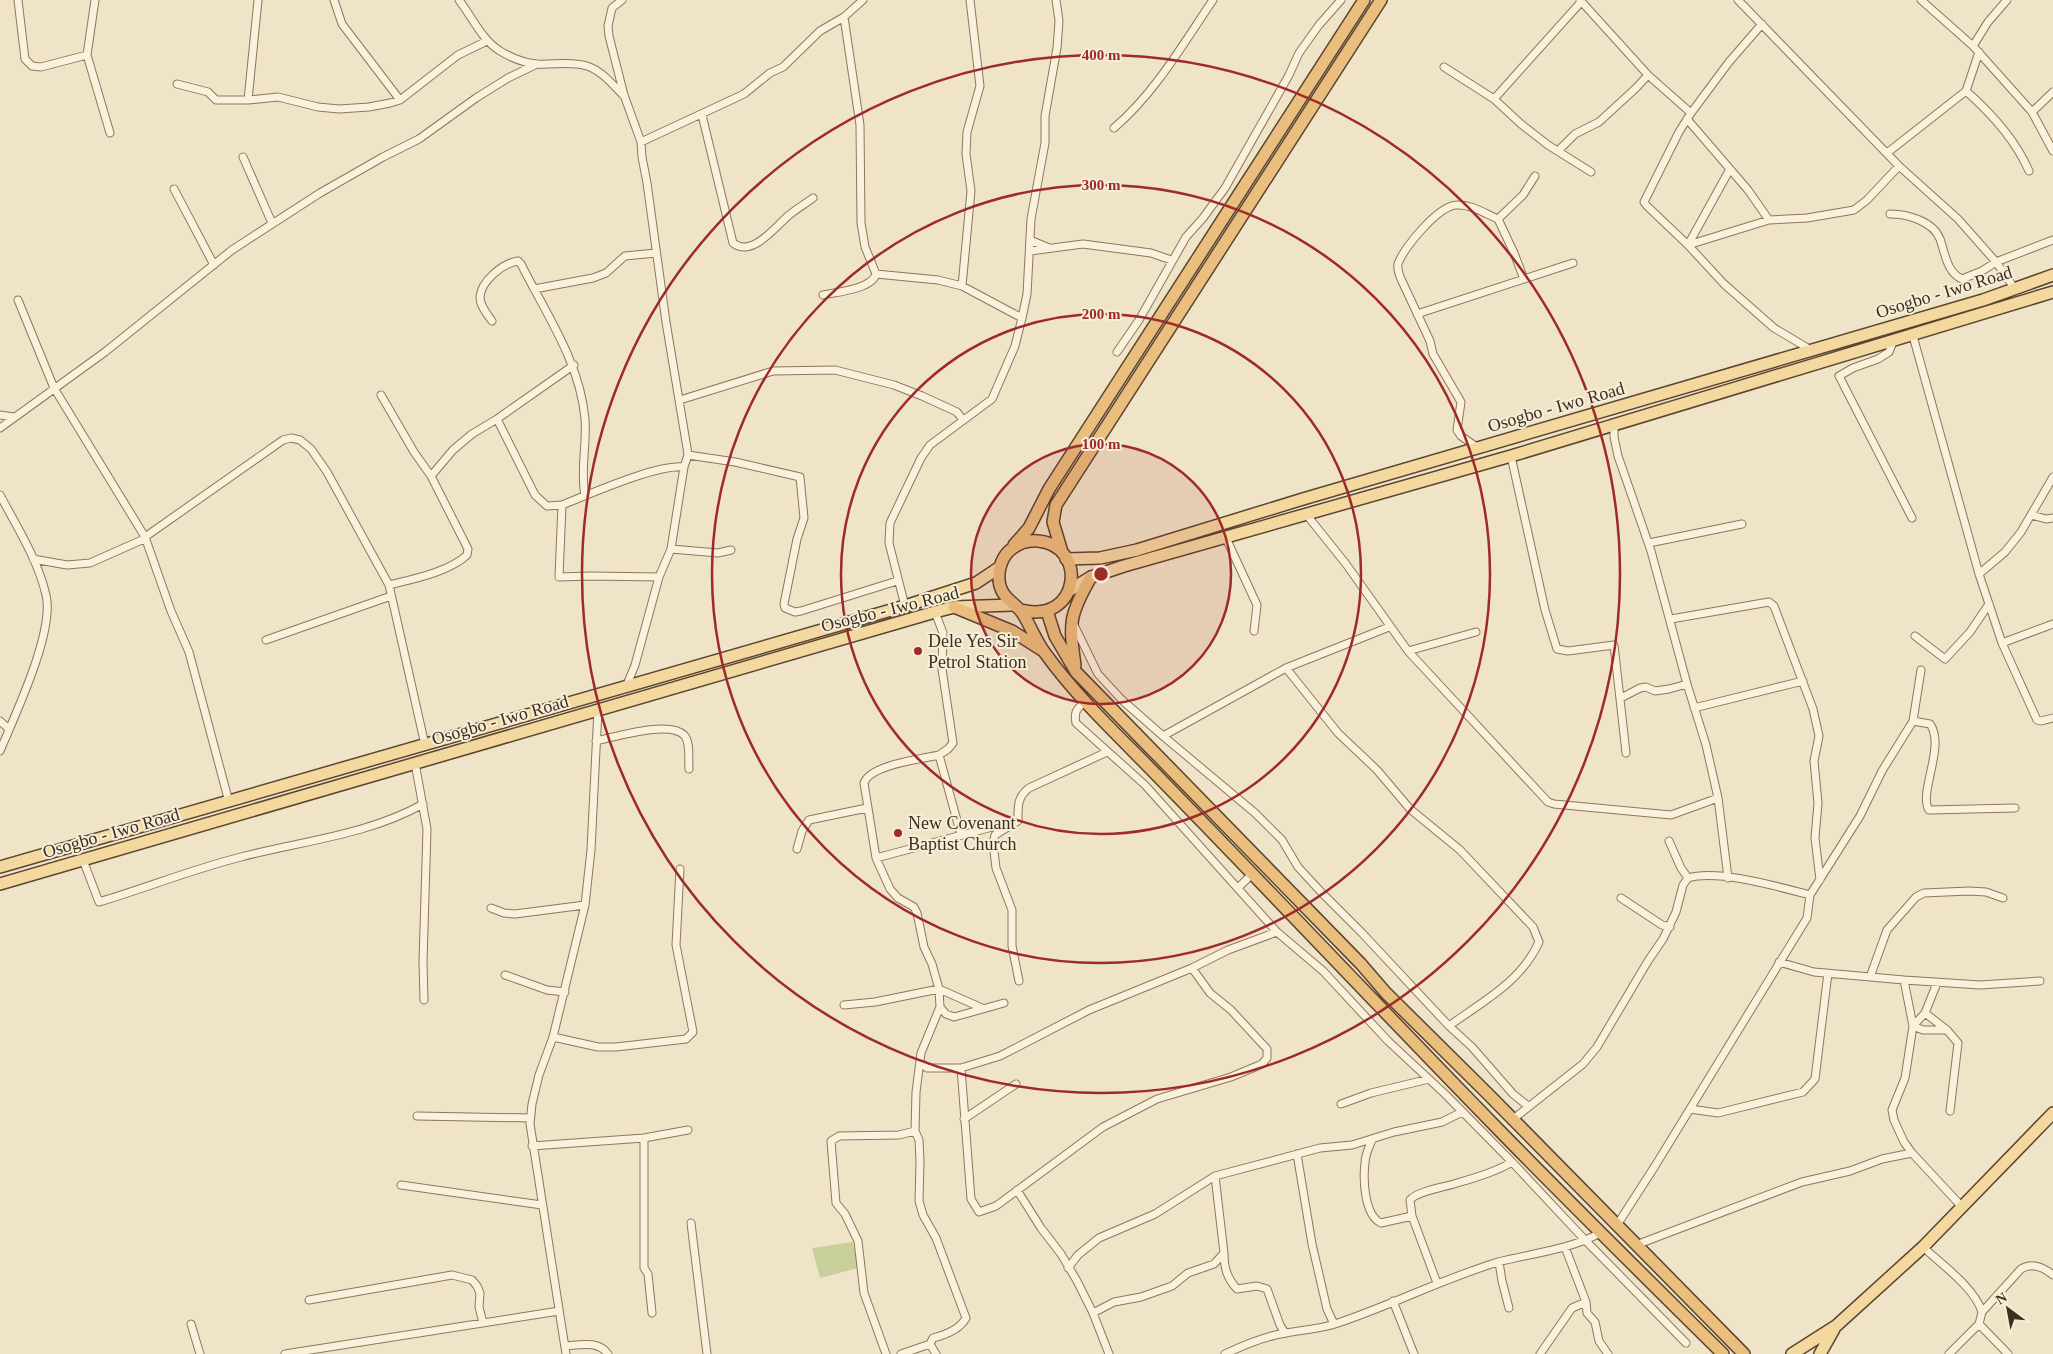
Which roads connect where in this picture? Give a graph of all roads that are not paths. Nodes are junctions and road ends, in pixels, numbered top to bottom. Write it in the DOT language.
graph roads {
  1 [pos="18,0"];
  2 [pos="95,0"];
  3 [pos="258,0"];
  4 [pos="334,0"];
  5 [pos="459,0"];
  6 [pos="610,0"];
  7 [pos="622,0"];
  8 [pos="863,0"];
  9 [pos="970,0"];
  10 [pos="1056,0"];
  11 [pos="1213,0"];
  12 [pos="1364,0"];
  13 [pos="1381,0"];
  14 [pos="1738,0"];
  15 [pos="1921,0"];
  16 [pos="2007,0"];
  17 [pos="1337,1"];
  18 [pos="1581,1"];
  19 [pos="612,8"];
  20 [pos="844,17"];
  21 [pos="1762,24"];
  22 [pos="487,41"];
  23 [pos="1973,46"];
  24 [pos="1979,52"];
  25 [pos="88,55"];
  26 [pos="537,64"];
  27 [pos="1444,67"];
  28 [pos="1648,75"];
  29 [pos="177,84"];
  30 [pos="1966,91"];
  31 [pos="2053,92"];
  32 [pos="624,95"];
  33 [pos="1494,99"];
  34 [pos="248,100"];
  35 [pos="400,100"];
  36 [pos="2032,112"];
  37 [pos="702,115"];
  38 [pos="1689,116"];
  39 [pos="1114,128"];
  40 [pos="110,134"];
  41 [pos="642,142"];
  42 [pos="1558,151"];
  43 [pos="2053,151"];
  44 [pos="1887,153"];
  45 [pos="243,157"];
  46 [pos="1899,166"];
  47 [pos="1730,169"];
  48 [pos="2029,171"];
  49 [pos="1591,172"];
  50 [pos="1535,176"];
  51 [pos="174,189"];
  52 [pos="813,198"];
  53 [pos="1890,214"];
  54 [pos="1498,218"];
  55 [pos="1770,220"];
  56 [pos="272,223"];
  57 [pos="1030,240"];
  58 [pos="2053,240"];
  59 [pos="1688,245"];
  60 [pos="1049,248"];
  61 [pos="1030,250"];
  62 [pos="656,252"];
  63 [pos="1171,260"];
  64 [pos="1996,262"];
  65 [pos="1573,263"];
  66 [pos="214,265"];
  67 [pos="876,274"];
  68 [pos="2053,275"];
  69 [pos="1524,279"];
  70 [pos="962,286"];
  71 [pos="534,289"];
  72 [pos="2015,289"];
  73 [pos="2053,292"];
  74 [pos="824,295"];
  75 [pos="18,300"];
  76 [pos="1417,314"];
  77 [pos="1022,318"];
  78 [pos="492,321"];
  79 [pos="1913,336"];
  80 [pos="1892,342"];
  81 [pos="1811,350"];
  82 [pos="1118,352"];
  83 [pos="574,365"];
  84 [pos="54,388"];
  85 [pos="382,395"];
  86 [pos="680,400"];
  87 [pos="0,415"];
  88 [pos="14,417"];
  89 [pos="497,419"];
  90 [pos="963,420"];
  91 [pos="1614,424"];
  92 [pos="0,428"];
  93 [pos="1478,448"];
  94 [pos="688,455"];
  95 [pos="1511,456"];
  96 [pos="684,466"];
  97 [pos="431,476"];
  98 [pos="2053,477"];
  99 [pos="0,495"];
  100 [pos="585,496"];
  101 [pos="562,505"];
  102 [pos="1306,514"];
  103 [pos="2032,515"];
  104 [pos="1912,518"];
  105 [pos="2053,518"];
  106 [pos="1742,524"];
  107 [pos="144,538"];
  108 [pos="1226,538"];
  109 [pos="1648,543"];
  110 [pos="672,548"];
  111 [pos="731,550"];
  112 [pos="1010,550"];
  113 [pos="1064,556"];
  114 [pos="33,559"];
  115 [pos="1000,567"];
  116 [pos="1979,574"];
  117 [pos="659,577"];
  118 [pos="1091,577"];
  119 [pos="897,581"];
  120 [pos="389,586"];
  121 [pos="1070,590"];
  122 [pos="391,596"];
  123 [pos="1989,604"];
  124 [pos="905,606"];
  125 [pos="954,607"];
  126 [pos="1017,608"];
  127 [pos="1046,611"];
  128 [pos="935,612"];
  129 [pos="1671,619"];
  130 [pos="1071,620"];
  131 [pos="2053,624"];
  132 [pos="1389,627"];
  133 [pos="1254,631"];
  134 [pos="1476,632"];
  135 [pos="1914,636"];
  136 [pos="266,640"];
  137 [pos="2002,642"];
  138 [pos="1044,651"];
  139 [pos="1408,652"];
  140 [pos="1286,668"];
  141 [pos="1921,670"];
  142 [pos="1076,672"];
  143 [pos="1803,681"];
  144 [pos="1686,684"];
  145 [pos="626,687"];
  146 [pos="1621,698"];
  147 [pos="1084,702"];
  148 [pos="1694,708"];
  149 [pos="598,710"];
  150 [pos="2053,718"];
  151 [pos="0,721"];
  152 [pos="1913,721"];
  153 [pos="9,729"];
  154 [pos="1163,736"];
  155 [pos="596,741"];
  156 [pos="425,745"];
  157 [pos="0,751"];
  158 [pos="1107,752"];
  159 [pos="1626,753"];
  160 [pos="939,755"];
  161 [pos="415,763"];
  162 [pos="689,769"];
  163 [pos="1718,798"];
  164 [pos="229,802"];
  165 [pos="423,804"];
  166 [pos="868,808"];
  167 [pos="2015,808"];
  168 [pos="1018,821"];
  169 [pos="961,835"];
  170 [pos="1669,841"];
  171 [pos="797,848"];
  172 [pos="876,858"];
  173 [pos="83,860"];
  174 [pos="0,867"];
  175 [pos="680,869"];
  176 [pos="1253,873"];
  177 [pos="1688,878"];
  178 [pos="1728,878"];
  179 [pos="1820,880"];
  180 [pos="0,884"];
  181 [pos="1238,888"];
  182 [pos="1810,895"];
  183 [pos="1621,898"];
  184 [pos="2003,898"];
  185 [pos="585,905"];
  186 [pos="491,908"];
  187 [pos="1670,927"];
  188 [pos="1277,932"];
  189 [pos="1779,962"];
  190 [pos="1361,964"];
  191 [pos="1192,968"];
  192 [pos="1828,972"];
  193 [pos="505,975"];
  194 [pos="1351,976"];
  195 [pos="1870,977"];
  196 [pos="1904,980"];
  197 [pos="1019,981"];
  198 [pos="2040,981"];
  199 [pos="1937,983"];
  200 [pos="939,989"];
  201 [pos="564,992"];
  202 [pos="424,1000"];
  203 [pos="1004,1003"];
  204 [pos="844,1006"];
  205 [pos="940,1007"];
  206 [pos="982,1008"];
  207 [pos="1925,1012"];
  208 [pos="1449,1026"];
  209 [pos="1912,1026"];
  210 [pos="1947,1030"];
  211 [pos="553,1037"];
  212 [pos="921,1053"];
  213 [pos="920,1062"];
  214 [pos="927,1068"];
  215 [pos="961,1068"];
  216 [pos="1429,1079"];
  217 [pos="1016,1084"];
  218 [pos="1457,1086"];
  219 [pos="1445,1094"];
  220 [pos="1341,1104"];
  221 [pos="1528,1106"];
  222 [pos="1690,1109"];
  223 [pos="1950,1111"];
  224 [pos="1462,1112"];
  225 [pos="2053,1114"];
  226 [pos="417,1116"];
  227 [pos="530,1118"];
  228 [pos="964,1119"];
  229 [pos="1512,1120"];
  230 [pos="688,1130"];
  231 [pos="915,1131"];
  232 [pos="644,1138"];
  233 [pos="1372,1140"];
  234 [pos="532,1146"];
  235 [pos="1912,1153"];
  236 [pos="1297,1154"];
  237 [pos="1512,1162"];
  238 [pos="1215,1176"];
  239 [pos="400,1185"];
  240 [pos="1017,1190"];
  241 [pos="542,1205"];
  242 [pos="1963,1208"];
  243 [pos="1412,1216"];
  244 [pos="692,1223"];
  245 [pos="1617,1225"];
  246 [pos="1600,1233"];
  247 [pos="1586,1241"];
  248 [pos="1636,1245"];
  249 [pos="1565,1247"];
  250 [pos="1923,1247"];
  251 [pos="1224,1253"];
  252 [pos="1499,1262"];
  253 [pos="1068,1268"];
  254 [pos="2053,1275"];
  255 [pos="1437,1283"];
  256 [pos="309,1300"];
  257 [pos="1393,1301"];
  258 [pos="1586,1302"];
  259 [pos="1979,1302"];
  260 [pos="1990,1302"];
  261 [pos="1509,1308"];
  262 [pos="559,1311"];
  263 [pos="1982,1312"];
  264 [pos="652,1313"];
  265 [pos="1093,1313"];
  266 [pos="483,1323"];
  267 [pos="190,1324"];
  268 [pos="1334,1324"];
  269 [pos="1979,1324"];
  270 [pos="1836,1326"];
  271 [pos="1284,1333"];
  272 [pos="1686,1343"];
  273 [pos="930,1344"];
  274 [pos="566,1350"];
  275 [pos="1746,1353"];
  276 [pos="200,1354"];
  277 [pos="285,1354"];
  278 [pos="608,1354"];
  279 [pos="707,1354"];
  280 [pos="886,1354"];
  281 [pos="901,1354"];
  282 [pos="936,1354"];
  283 [pos="1109,1354"];
  284 [pos="1225,1354"];
  285 [pos="1414,1354"];
  286 [pos="1540,1354"];
  287 [pos="1608,1354"];
  288 [pos="1723,1354"];
  289 [pos="1792,1354"];
  290 [pos="1820,1354"];
  291 [pos="1949,1354"];
  292 [pos="2008,1354"];
  1 -- 25 [label="street"];
  2 -- 25 [label="street"];
  3 -- 34 [label="street"];
  4 -- 35 [label="street"];
  5 -- 22 [label="street"];
  6 -- 19 [label="street"];
  7 -- 19 [label="street"];
  8 -- 20 [label="street"];
  9 -- 70 [label="street"];
  10 -- 57 [label="street"];
  11 -- 39 [label="street"];
  12 -- 112 [label="highway"];
  13 -- 113 [label="highway"];
  14 -- 21 [label="street"];
  15 -- 23 [label="street"];
  16 -- 23 [label="street"];
  17 -- 63 [label="street"];
  18 -- 28 [label="street"];
  18 -- 33 [label="street"];
  19 -- 32 [label="street"];
  20 -- 37 [label="street"];
  20 -- 67 [label="street"];
  21 -- 38 [label="street"];
  21 -- 44 [label="street"];
  22 -- 26 [label="street"];
  22 -- 35 [label="street"];
  23 -- 24 [label="street"];
  24 -- 30 [label="street"];
  24 -- 36 [label="street"];
  25 -- 40 [label="street"];
  26 -- 32 [label="street"];
  26 -- 56 [label="street"];
  27 -- 33 [label="street"];
  28 -- 38 [label="street"];
  28 -- 42 [label="street"];
  29 -- 34 [label="street"];
  30 -- 44 [label="street"];
  30 -- 48 [label="street"];
  31 -- 36 [label="street"];
  32 -- 41 [label="street"];
  33 -- 42 [label="street"];
  34 -- 35 [label="street"];
  36 -- 43 [label="street"];
  37 -- 41 [label="street"];
  37 -- 52 [label="street"];
  38 -- 47 [label="street"];
  38 -- 59 [label="street"];
  41 -- 62 [label="street"];
  42 -- 49 [label="street"];
  44 -- 46 [label="street"];
  45 -- 56 [label="street"];
  46 -- 55 [label="street"];
  46 -- 64 [label="street"];
  47 -- 55 [label="street"];
  47 -- 59 [label="street"];
  50 -- 54 [label="street"];
  51 -- 66 [label="street"];
  53 -- 64 [label="street"];
  54 -- 69 [label="street"];
  54 -- 76 [label="street"];
  55 -- 59 [label="street"];
  56 -- 66 [label="street"];
  57 -- 60 [label="street"];
  57 -- 61 [label="street"];
  58 -- 64 [label="street"];
  59 -- 81 [label="street"];
  60 -- 61 [label="street"];
  60 -- 63 [label="street"];
  61 -- 77 [label="street"];
  62 -- 71 [label="street"];
  62 -- 86 [label="street"];
  63 -- 82 [label="street"];
  64 -- 72 [label="street"];
  65 -- 69 [label="street"];
  66 -- 84 [label="street"];
  67 -- 70 [label="street"];
  67 -- 74 [label="street"];
  68 -- 72 [label="main road, Osogbo - Iwo Road"];
  69 -- 76 [label="street"];
  70 -- 77 [label="street"];
  71 -- 78 [label="street"];
  71 -- 83 [label="street"];
  72 -- 81 [label="main road, Osogbo - Iwo Road"];
  73 -- 79 [label="main road, Osogbo - Iwo Road"];
  75 -- 84 [label="street"];
  76 -- 93 [label="street"];
  77 -- 90 [label="street"];
  79 -- 80 [label="main road, Osogbo - Iwo Road"];
  79 -- 116 [label="street"];
  80 -- 91 [label="main road, Osogbo - Iwo Road"];
  80 -- 104 [label="street"];
  81 -- 93 [label="main road, Osogbo - Iwo Road"];
  83 -- 89 [label="street"];
  83 -- 100 [label="street"];
  84 -- 88 [label="street"];
  84 -- 107 [label="street"];
  85 -- 97 [label="street"];
  86 -- 90 [label="street"];
  86 -- 94 [label="street"];
  87 -- 88 [label="street"];
  88 -- 92 [label="street"];
  89 -- 97 [label="street"];
  89 -- 101 [label="street"];
  90 -- 119 [label="street"];
  91 -- 95 [label="main road, Osogbo - Iwo Road"];
  91 -- 109 [label="street"];
  93 -- 113 [label="main road, Osogbo - Iwo Road"];
  94 -- 96 [label="street"];
  94 -- 119 [label="street"];
  95 -- 102 [label="main road, Osogbo - Iwo Road"];
  95 -- 146 [label="street"];
  96 -- 100 [label="street"];
  96 -- 110 [label="street"];
  97 -- 120 [label="street"];
  98 -- 103 [label="street"];
  99 -- 114 [label="street"];
  100 -- 101 [label="street"];
  101 -- 117 [label="street"];
  102 -- 108 [label="main road, Osogbo - Iwo Road"];
  102 -- 132 [label="street"];
  103 -- 105 [label="street"];
  103 -- 116 [label="street"];
  106 -- 109 [label="street"];
  107 -- 114 [label="street"];
  107 -- 120 [label="street"];
  107 -- 164 [label="street"];
  108 -- 118 [label="main road, Osogbo - Iwo Road"];
  108 -- 133 [label="street"];
  109 -- 129 [label="street"];
  110 -- 111 [label="street"];
  110 -- 117 [label="street"];
  112 -- 113 [label="highway"];
  112 -- 115 [label="highway"];
  113 -- 121 [label="highway"];
  114 -- 153 [label="street"];
  115 -- 124 [label="main road, Osogbo - Iwo Road"];
  115 -- 126 [label="highway"];
  116 -- 123 [label="street"];
  117 -- 145 [label="street"];
  118 -- 121 [label="main road, Osogbo - Iwo Road"];
  118 -- 130 [label="highway"];
  119 -- 124 [label="street"];
  120 -- 122 [label="street"];
  121 -- 127 [label="highway"];
  122 -- 136 [label="street"];
  122 -- 156 [label="street"];
  123 -- 135 [label="street"];
  123 -- 137 [label="street"];
  124 -- 145 [label="main road, Osogbo - Iwo Road"];
  125 -- 126 [label="main road, Osogbo - Iwo Road"];
  125 -- 128 [label="main road, Osogbo - Iwo Road"];
  125 -- 138 [label="highway"];
  126 -- 127 [label="highway"];
  126 -- 138 [label="highway"];
  127 -- 142 [label="highway"];
  128 -- 149 [label="main road, Osogbo - Iwo Road"];
  128 -- 160 [label="street"];
  129 -- 143 [label="street"];
  129 -- 144 [label="street"];
  130 -- 142 [label="highway"];
  130 -- 154 [label="street"];
  131 -- 137 [label="street"];
  132 -- 139 [label="street"];
  132 -- 140 [label="street"];
  134 -- 139 [label="street"];
  137 -- 150 [label="street"];
  138 -- 147 [label="highway"];
  139 -- 163 [label="street"];
  140 -- 154 [label="street"];
  140 -- 208 [label="street"];
  141 -- 152 [label="street"];
  142 -- 190 [label="highway"];
  143 -- 148 [label="street"];
  143 -- 179 [label="street"];
  144 -- 146 [label="street"];
  144 -- 148 [label="street"];
  145 -- 156 [label="main road, Osogbo - Iwo Road"];
  146 -- 159 [label="street"];
  147 -- 158 [label="street"];
  147 -- 176 [label="highway"];
  148 -- 163 [label="street"];
  149 -- 155 [label="street"];
  149 -- 161 [label="main road, Osogbo - Iwo Road"];
  151 -- 153 [label="street"];
  152 -- 167 [label="street"];
  152 -- 179 [label="street"];
  153 -- 157 [label="street"];
  154 -- 208 [label="street"];
  155 -- 162 [label="street"];
  155 -- 185 [label="street"];
  156 -- 164 [label="main road, Osogbo - Iwo Road"];
  158 -- 168 [label="street"];
  158 -- 181 [label="street"];
  160 -- 166 [label="street"];
  160 -- 169 [label="street"];
  161 -- 165 [label="street"];
  161 -- 173 [label="main road, Osogbo - Iwo Road"];
  163 -- 178 [label="street"];
  164 -- 174 [label="main road, Osogbo - Iwo Road"];
  165 -- 173 [label="street"];
  165 -- 202 [label="street"];
  166 -- 171 [label="street"];
  166 -- 172 [label="street"];
  168 -- 169 [label="street"];
  168 -- 197 [label="street"];
  169 -- 172 [label="street"];
  170 -- 177 [label="street"];
  172 -- 200 [label="street"];
  173 -- 180 [label="main road, Osogbo - Iwo Road"];
  175 -- 211 [label="street"];
  176 -- 181 [label="street"];
  176 -- 194 [label="highway"];
  177 -- 178 [label="street"];
  177 -- 187 [label="street"];
  178 -- 182 [label="street"];
  179 -- 182 [label="street"];
  181 -- 188 [label="street"];
  182 -- 189 [label="street"];
  183 -- 187 [label="street"];
  184 -- 195 [label="street"];
  185 -- 186 [label="street"];
  185 -- 201 [label="street"];
  187 -- 221 [label="street"];
  188 -- 191 [label="street"];
  188 -- 216 [label="street"];
  189 -- 192 [label="street"];
  189 -- 222 [label="street"];
  190 -- 194 [label="highway"];
  190 -- 229 [label="highway"];
  191 -- 215 [label="street"];
  191 -- 240 [label="street"];
  192 -- 195 [label="street"];
  192 -- 222 [label="street"];
  193 -- 201 [label="street"];
  194 -- 218 [label="highway"];
  195 -- 196 [label="street"];
  196 -- 199 [label="street"];
  196 -- 209 [label="street"];
  198 -- 199 [label="street"];
  199 -- 207 [label="street"];
  200 -- 204 [label="street"];
  200 -- 205 [label="street"];
  200 -- 206 [label="street"];
  201 -- 211 [label="street"];
  203 -- 206 [label="street"];
  205 -- 206 [label="street"];
  205 -- 212 [label="street"];
  207 -- 209 [label="street"];
  207 -- 210 [label="street"];
  208 -- 221 [label="street"];
  209 -- 210 [label="street"];
  209 -- 235 [label="street"];
  210 -- 223 [label="street"];
  211 -- 227 [label="street"];
  212 -- 213 [label="street"];
  212 -- 214 [label="street"];
  213 -- 214 [label="street"];
  213 -- 231 [label="street"];
  214 -- 215 [label="street"];
  215 -- 228 [label="street"];
  216 -- 219 [label="street"];
  216 -- 220 [label="street"];
  217 -- 228 [label="street"];
  218 -- 219 [label="street"];
  218 -- 246 [label="highway"];
  219 -- 224 [label="street"];
  221 -- 229 [label="street"];
  222 -- 245 [label="street"];
  224 -- 233 [label="street"];
  224 -- 237 [label="street"];
  225 -- 242 [label="main road"];
  226 -- 227 [label="street"];
  227 -- 234 [label="street"];
  228 -- 240 [label="street"];
  229 -- 245 [label="highway"];
  230 -- 232 [label="street"];
  231 -- 273 [label="street"];
  231 -- 280 [label="street"];
  232 -- 234 [label="street"];
  232 -- 264 [label="street"];
  233 -- 236 [label="street"];
  233 -- 243 [label="street"];
  234 -- 241 [label="street"];
  235 -- 242 [label="street"];
  235 -- 248 [label="street"];
  236 -- 238 [label="street"];
  236 -- 268 [label="street"];
  237 -- 243 [label="street"];
  237 -- 247 [label="street"];
  238 -- 251 [label="street"];
  238 -- 253 [label="street"];
  239 -- 241 [label="street"];
  240 -- 253 [label="street"];
  241 -- 262 [label="street"];
  242 -- 250 [label="main road"];
  243 -- 255 [label="street"];
  244 -- 279 [label="street"];
  245 -- 248 [label="highway"];
  246 -- 247 [label="street"];
  246 -- 288 [label="highway"];
  247 -- 249 [label="street"];
  247 -- 272 [label="street"];
  248 -- 275 [label="highway"];
  249 -- 252 [label="street"];
  249 -- 258 [label="street"];
  250 -- 259 [label="street"];
  250 -- 270 [label="main road"];
  251 -- 265 [label="street"];
  251 -- 271 [label="street"];
  252 -- 255 [label="street"];
  252 -- 261 [label="street"];
  253 -- 265 [label="street"];
  254 -- 260 [label="street"];
  255 -- 257 [label="street"];
  256 -- 266 [label="street"];
  257 -- 268 [label="street"];
  257 -- 285 [label="street"];
  258 -- 286 [label="street"];
  258 -- 287 [label="street"];
  259 -- 260 [label="street"];
  259 -- 263 [label="street"];
  260 -- 263 [label="street"];
  262 -- 266 [label="street"];
  262 -- 274 [label="street"];
  263 -- 269 [label="street"];
  265 -- 283 [label="street"];
  266 -- 277 [label="street"];
  267 -- 276 [label="street"];
  268 -- 271 [label="street"];
  269 -- 291 [label="street"];
  269 -- 292 [label="street"];
  270 -- 289 [label="main road"];
  270 -- 290 [label="main road"];
  271 -- 284 [label="street"];
  273 -- 281 [label="street"];
  273 -- 282 [label="street"];
  274 -- 278 [label="street"];
}
